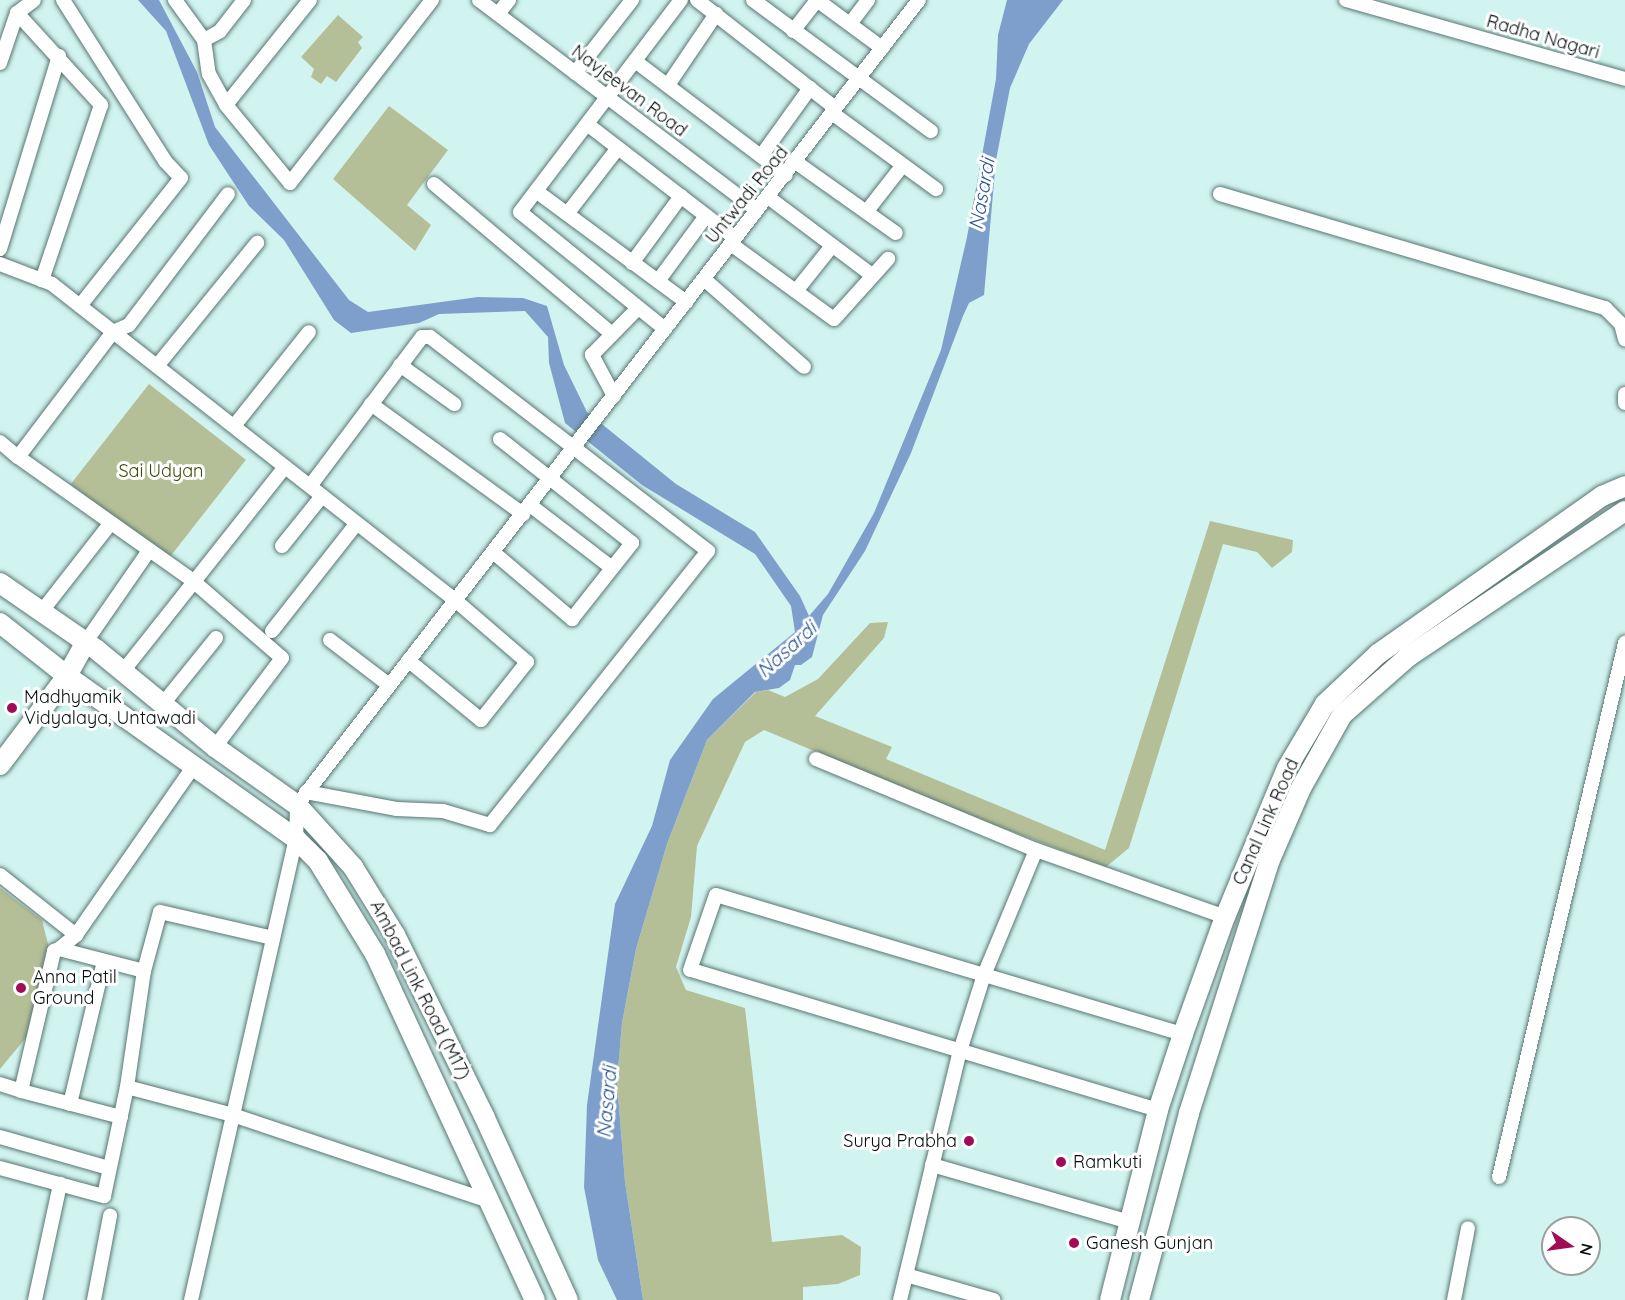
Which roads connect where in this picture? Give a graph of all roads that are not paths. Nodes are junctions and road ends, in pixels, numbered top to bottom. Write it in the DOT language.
graph roads {
  1 [pos="34,0"];
  2 [pos="63,0"];
  3 [pos="175,0"];
  4 [pos="244,0"];
  5 [pos="310,0"];
  6 [pos="432,0"];
  7 [pos="479,0"];
  8 [pos="509,0"];
  9 [pos="632,0"];
  10 [pos="681,0"];
  11 [pos="698,0"];
  12 [pos="753,0"];
  13 [pos="817,0"];
  14 [pos="868,0"];
  15 [pos="919,0"];
  16 [pos="1346,0"];
  17 [pos="17,13"];
  18 [pos="498,14"];
  19 [pos="716,14"];
  20 [pos="850,24"];
  21 [pos="793,31"];
  22 [pos="204,40"];
  23 [pos="882,48"];
  24 [pos="59,56"];
  25 [pos="635,61"];
  26 [pos="0,63"];
  27 [pos="575,73"];
  28 [pos="1625,79"];
  29 [pos="858,80"];
  30 [pos="668,86"];
  31 [pos="810,88"];
  32 [pos="607,97"];
  33 [pos="226,105"];
  34 [pos="834,110"];
  35 [pos="587,123"];
  36 [pos="931,131"];
  37 [pos="618,148"];
  38 [pos="761,156"];
  39 [pos="797,163"];
  40 [pos="903,165"];
  41 [pos="786,175"];
  42 [pos="434,184"];
  43 [pos="936,189"];
  44 [pos="536,191"];
  45 [pos="228,194"];
  46 [pos="1220,194"];
  47 [pos="681,196"];
  48 [pos="768,197"];
  49 [pos="756,210"];
  50 [pos="867,212"];
  51 [pos="567,214"];
  52 [pos="706,216"];
  53 [pos="896,233"];
  54 [pos="733,241"];
  55 [pos="257,243"];
  56 [pos="832,246"];
  57 [pos="0,249"];
  58 [pos="888,259"];
  59 [pos="632,263"];
  60 [pos="0,264"];
  61 [pos="872,275"];
  62 [pos="704,279"];
  63 [pos="42,280"];
  64 [pos="658,281"];
  65 [pos="795,291"];
  66 [pos="686,302"];
  67 [pos="80,306"];
  68 [pos="638,308"];
  69 [pos="665,329"];
  70 [pos="113,332"];
  71 [pos="309,332"];
  72 [pos="612,334"];
  73 [pos="1625,339"];
  74 [pos="400,365"];
  75 [pos="157,366"];
  76 [pos="804,367"];
  77 [pos="1625,394"];
  78 [pos="614,396"];
  79 [pos="1625,403"];
  80 [pos="371,404"];
  81 [pos="454,404"];
  82 [pos="234,426"];
  83 [pos="500,439"];
  84 [pos="0,441"];
  85 [pos="577,447"];
  86 [pos="18,458"];
  87 [pos="285,467"];
  88 [pos="552,478"];
  89 [pos="310,486"];
  90 [pos="1625,486"];
  91 [pos="322,496"];
  92 [pos="527,509"];
  93 [pos="1625,511"];
  94 [pos="357,523"];
  95 [pos="110,524"];
  96 [pos="282,546"];
  97 [pos="148,552"];
  98 [pos="493,552"];
  99 [pos="612,568"];
  100 [pos="192,580"];
  101 [pos="0,583"];
  102 [pos="455,600"];
  103 [pos="42,611"];
  104 [pos="0,623"];
  105 [pos="272,631"];
  106 [pos="216,638"];
  107 [pos="330,640"];
  108 [pos="1625,643"];
  109 [pos="85,644"];
  110 [pos="408,660"];
  111 [pos="124,670"];
  112 [pos="67,676"];
  113 [pos="389,686"];
  114 [pos="162,705"];
  115 [pos="215,747"];
  116 [pos="816,759"];
  117 [pos="0,765"];
  118 [pos="193,767"];
  119 [pos="301,799"];
  120 [pos="296,839"];
  121 [pos="1036,850"];
  122 [pos="0,875"];
  123 [pos="1225,917"];
  124 [pos="76,935"];
  125 [pos="273,938"];
  126 [pos="59,949"];
  127 [pos="104,961"];
  128 [pos="144,971"];
  129 [pos="984,975"];
  130 [pos="1183,1034"];
  131 [pos="960,1051"];
  132 [pos="0,1084"];
  133 [pos="127,1087"];
  134 [pos="21,1091"];
  135 [pos="70,1104"];
  136 [pos="1158,1110"];
  137 [pos="233,1115"];
  138 [pos="121,1117"];
  139 [pos="0,1137"];
  140 [pos="932,1165"];
  141 [pos="0,1168"];
  142 [pos="109,1168"];
  143 [pos="1499,1177"];
  144 [pos="60,1184"];
  145 [pos="491,1202"];
  146 [pos="110,1216"];
  147 [pos="1129,1222"];
  148 [pos="1468,1228"];
  149 [pos="906,1275"];
  150 [pos="35,1300"];
  151 [pos="94,1300"];
  152 [pos="191,1300"];
  153 [pos="535,1300"];
  154 [pos="567,1300"];
  155 [pos="900,1300"];
  156 [pos="994,1300"];
  157 [pos="1110,1300"];
  158 [pos="1139,1300"];
  159 [pos="1454,1300"];
  1 -- 17 [label="street"];
  2 -- 67 [label="street"];
  3 -- 22 [label="street"];
  4 -- 22 [label="street"];
  5 -- 33 [label="street"];
  6 -- 33 [label="street"];
  7 -- 18 [label="street, Navjeevan Road"];
  8 -- 18 [label="street"];
  9 -- 27 [label="street"];
  10 -- 25 [label="street"];
  11 -- 19 [label="street"];
  12 -- 21 [label="street"];
  13 -- 20 [label="street"];
  13 -- 21 [label="street"];
  14 -- 20 [label="street"];
  15 -- 23 [label="street, Untwadi Road"];
  16 -- 28 [label="street, Radha Nagari"];
  17 -- 24 [label="street"];
  17 -- 26 [label="street"];
  18 -- 27 [label="street, Navjeevan Road"];
  19 -- 30 [label="street"];
  19 -- 31 [label="street"];
  20 -- 23 [label="street"];
  21 -- 29 [label="street"];
  22 -- 33 [label="street"];
  23 -- 29 [label="street, Untwadi Road"];
  24 -- 57 [label="street"];
  24 -- 63 [label="street"];
  25 -- 30 [label="street"];
  25 -- 32 [label="street"];
  27 -- 32 [label="street, Navjeevan Road"];
  29 -- 34 [label="street, Untwadi Road"];
  29 -- 36 [label="street"];
  30 -- 38 [label="street"];
  31 -- 34 [label="street"];
  31 -- 38 [label="street"];
  32 -- 35 [label="street"];
  32 -- 49 [label="street, Navjeevan Road"];
  34 -- 39 [label="street, Untwadi Road"];
  34 -- 40 [label="street"];
  35 -- 37 [label="street"];
  35 -- 44 [label="street"];
  37 -- 47 [label="street"];
  37 -- 51 [label="street"];
  38 -- 41 [label="street"];
  39 -- 41 [label="street, Untwadi Road"];
  39 -- 50 [label="street"];
  40 -- 43 [label="street"];
  40 -- 50 [label="street"];
  41 -- 48 [label="street, Untwadi Road"];
  42 -- 72 [label="street"];
  44 -- 51 [label="street"];
  44 -- 68 [label="street"];
  45 -- 70 [label="street"];
  46 -- 73 [label="street"];
  47 -- 52 [label="street"];
  47 -- 59 [label="street"];
  48 -- 49 [label="street, Untwadi Road"];
  48 -- 56 [label="street"];
  49 -- 54 [label="street, Untwadi Road"];
  50 -- 53 [label="street"];
  51 -- 59 [label="street"];
  52 -- 54 [label="street"];
  52 -- 64 [label="street"];
  54 -- 62 [label="street, Untwadi Road"];
  54 -- 65 [label="street"];
  55 -- 75 [label="street"];
  56 -- 61 [label="street"];
  56 -- 65 [label="street"];
  58 -- 61 [label="street"];
  59 -- 64 [label="street"];
  60 -- 63 [label="street"];
  61 -- 65 [label="street"];
  62 -- 66 [label="street, Untwadi Road"];
  62 -- 76 [label="street"];
  63 -- 67 [label="street"];
  64 -- 66 [label="street"];
  66 -- 69 [label="street, Untwadi Road"];
  67 -- 70 [label="street"];
  68 -- 69 [label="street"];
  68 -- 72 [label="street"];
  69 -- 78 [label="street, Untwadi Road"];
  70 -- 75 [label="street"];
  70 -- 86 [label="street"];
  71 -- 82 [label="street"];
  72 -- 78 [label="street"];
  74 -- 80 [label="street"];
  74 -- 81 [label="street"];
  74 -- 85 [label="street"];
  75 -- 82 [label="street"];
  77 -- 79 [label="street"];
  78 -- 85 [label="street, Untwadi Road"];
  80 -- 89 [label="street"];
  80 -- 92 [label="street"];
  82 -- 87 [label="street"];
  83 -- 88 [label="street"];
  84 -- 86 [label="street"];
  85 -- 88 [label="street, Untwadi Road"];
  85 -- 119 [label="street"];
  86 -- 95 [label="street"];
  87 -- 89 [label="street"];
  87 -- 100 [label="street"];
  88 -- 92 [label="street, Untwadi Road"];
  88 -- 99 [label="street"];
  89 -- 91 [label="street"];
  90 -- 123 [label="main road, Canal Link Road"];
  91 -- 94 [label="street"];
  91 -- 96 [label="street"];
  92 -- 98 [label="street, Untwadi Road"];
  92 -- 99 [label="street"];
  93 -- 158 [label="main road, Canal Link Road"];
  94 -- 102 [label="street"];
  94 -- 105 [label="street"];
  95 -- 97 [label="street"];
  95 -- 103 [label="street"];
  97 -- 100 [label="street"];
  97 -- 109 [label="street"];
  98 -- 99 [label="street"];
  98 -- 102 [label="street, Untwadi Road"];
  100 -- 111 [label="street"];
  100 -- 115 [label="street"];
  101 -- 103 [label="main road, Ambad Link Road (M17)"];
  102 -- 110 [label="street, Untwadi Road"];
  102 -- 110 [label="street"];
  103 -- 109 [label="main road, Ambad Link Road (M17)"];
  104 -- 112 [label="main road"];
  106 -- 114 [label="street"];
  107 -- 113 [label="street"];
  108 -- 143 [label="street"];
  109 -- 111 [label="main road, Ambad Link Road (M17)"];
  109 -- 112 [label="main road"];
  110 -- 113 [label="street, Untwadi Road"];
  111 -- 114 [label="main road, Ambad Link Road (M17)"];
  112 -- 117 [label="main road"];
  112 -- 118 [label="main road"];
  113 -- 119 [label="street, Untwadi Road"];
  114 -- 115 [label="main road, Ambad Link Road (M17)"];
  115 -- 119 [label="main road, Ambad Link Road (M17)"];
  116 -- 121 [label="street"];
  118 -- 120 [label="main road"];
  118 -- 124 [label="street"];
  119 -- 120 [label="street"];
  119 -- 154 [label="main road, Ambad Link Road (M17)"];
  120 -- 125 [label="street"];
  120 -- 145 [label="main road"];
  121 -- 123 [label="street"];
  121 -- 129 [label="street"];
  122 -- 124 [label="street"];
  123 -- 130 [label="main road, Canal Link Road"];
  124 -- 126 [label="street"];
  125 -- 128 [label="street"];
  125 -- 137 [label="street"];
  126 -- 127 [label="street"];
  126 -- 134 [label="street"];
  127 -- 128 [label="street"];
  127 -- 135 [label="street"];
  128 -- 133 [label="street"];
  129 -- 130 [label="street"];
  129 -- 131 [label="street"];
  129 -- 131 [label="street"];
  130 -- 136 [label="main road, Canal Link Road"];
  131 -- 136 [label="street"];
  131 -- 140 [label="street"];
  132 -- 134 [label="street"];
  133 -- 137 [label="street"];
  133 -- 138 [label="street"];
  134 -- 135 [label="street"];
  135 -- 138 [label="street"];
  136 -- 147 [label="main road, Canal Link Road"];
  137 -- 145 [label="street"];
  137 -- 152 [label="street"];
  138 -- 142 [label="street"];
  139 -- 142 [label="street"];
  140 -- 147 [label="street"];
  140 -- 149 [label="street"];
  141 -- 144 [label="street"];
  142 -- 144 [label="street"];
  144 -- 150 [label="street"];
  145 -- 153 [label="main road"];
  146 -- 151 [label="street"];
  147 -- 157 [label="main road, Canal Link Road"];
  148 -- 159 [label="street"];
  149 -- 155 [label="street"];
  149 -- 156 [label="street"];
}
